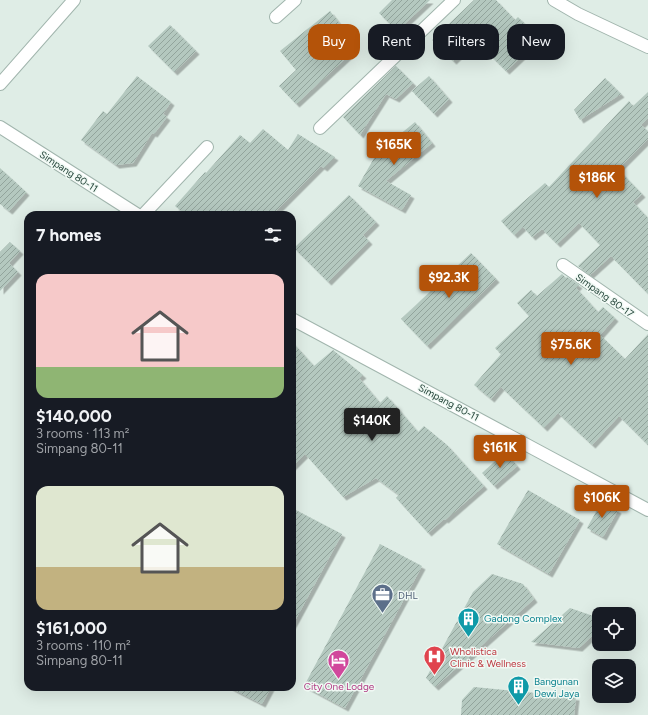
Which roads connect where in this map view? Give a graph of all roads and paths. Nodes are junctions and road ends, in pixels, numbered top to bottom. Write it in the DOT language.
graph roads {
  1 [pos="74,0"];
  2 [pos="295,0"];
  3 [pos="454,0"];
  4 [pos="554,0"];
  5 [pos="276,17"];
  6 [pos="648,47"];
  7 [pos="0,84"];
  8 [pos="0,127"];
  9 [pos="320,128"];
  10 [pos="207,147"];
  11 [pos="132,211"];
  12 [pos="146,211"];
  13 [pos="563,265"];
  14 [pos="296,321"];
  15 [pos="648,324"];
  16 [pos="648,510"];
  1 -- 7 [label="street"];
  2 -- 5 [label="street"];
  3 -- 9 [label="street"];
  4 -- 6 [label="street"];
  8 -- 11 [label="street, Simpang 80-11"];
  10 -- 12 [label="street"];
  13 -- 15 [label="street, Simpang 80-17"];
  14 -- 16 [label="street, Simpang 80-11"];
}
